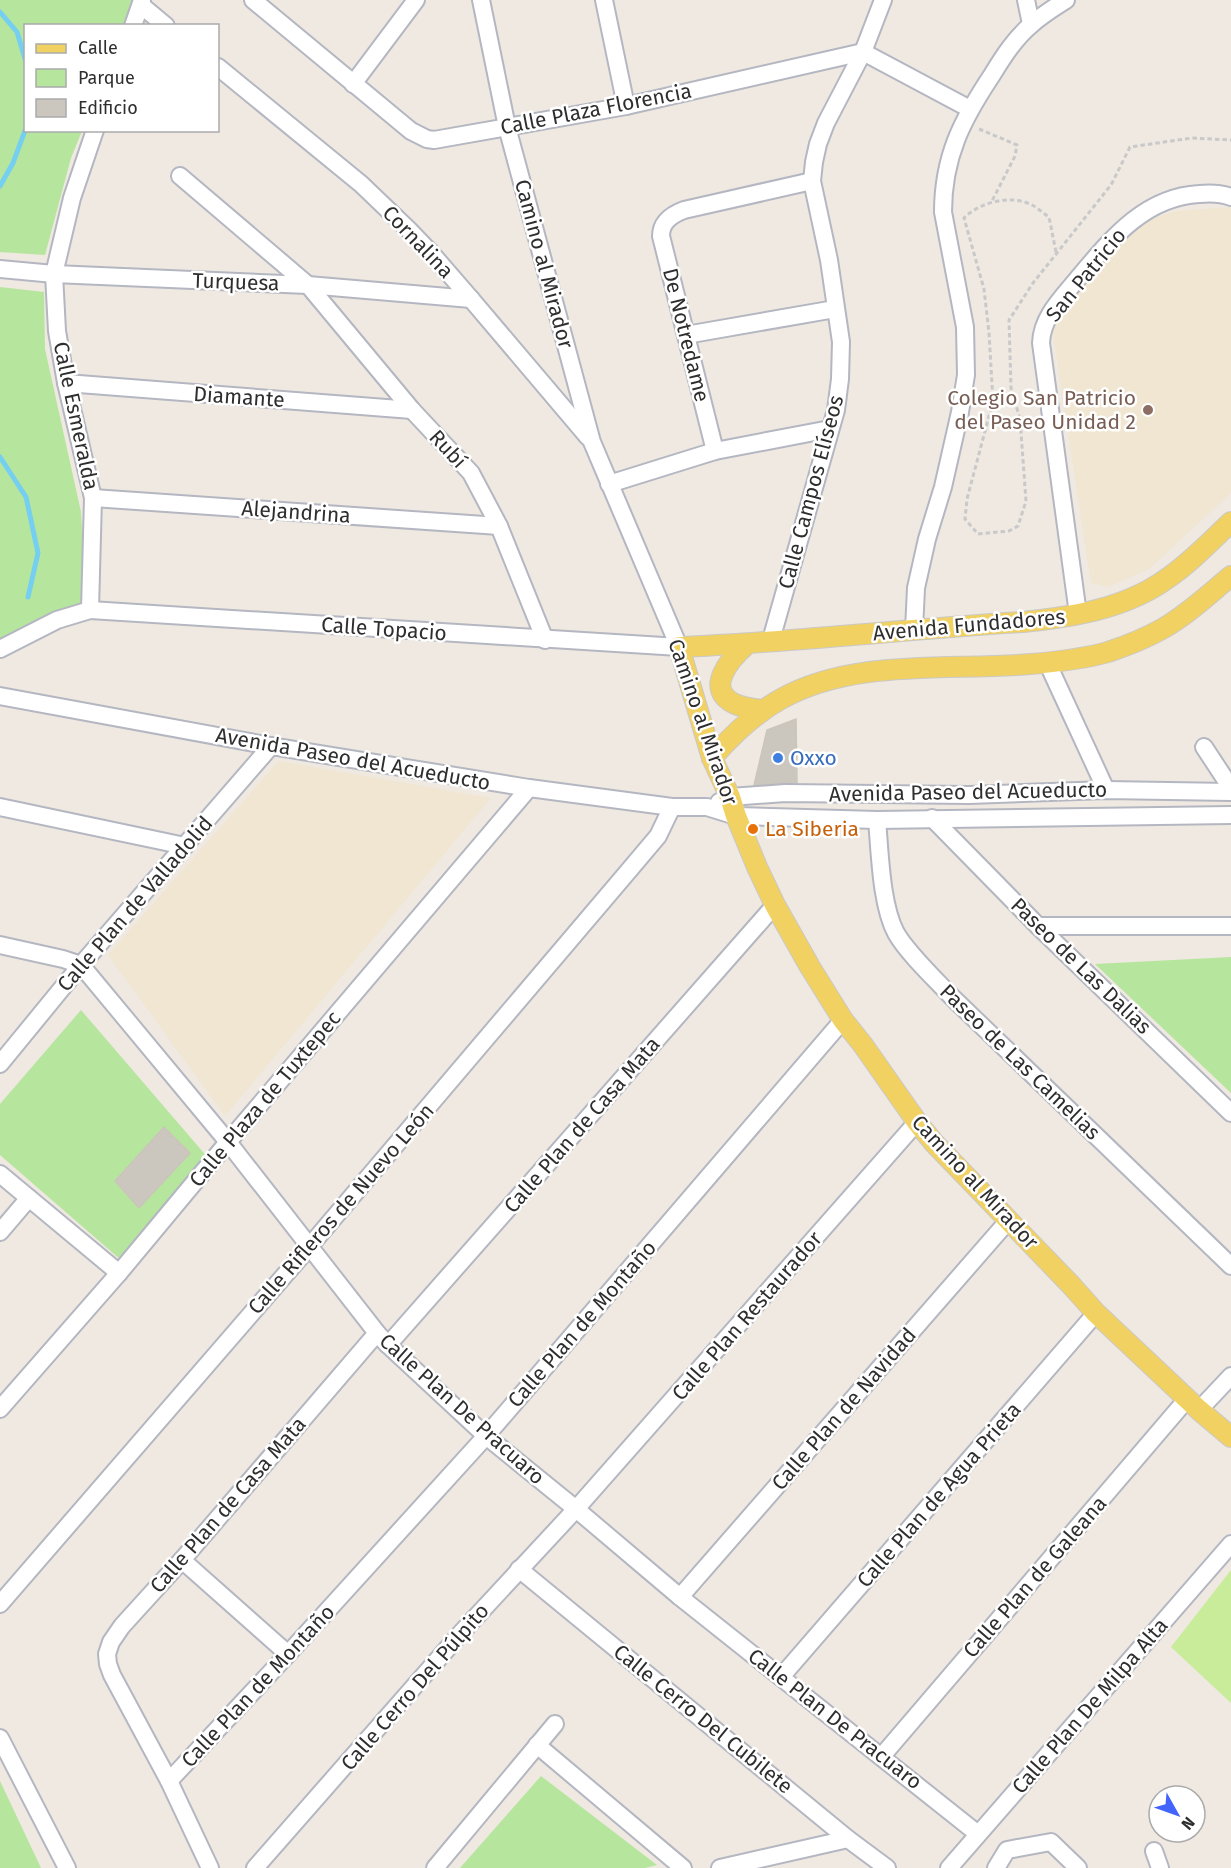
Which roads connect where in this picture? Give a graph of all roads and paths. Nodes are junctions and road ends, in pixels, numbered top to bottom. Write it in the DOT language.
graph roads {
  1 [pos="416,0"];
  2 [pos="481,0"];
  3 [pos="604,0"];
  4 [pos="883,0"];
  5 [pos="1026,0"];
  6 [pos="1066,0"];
  7 [pos="262,2"];
  8 [pos="141,3"];
  9 [pos="134,24"];
  10 [pos="164,24"];
  11 [pos="1032,24"];
  12 [pos="863,52"];
  13 [pos="219,68"];
  14 [pos="353,84"];
  15 [pos="626,106"];
  16 [pos="967,116"];
  17 [pos="507,126"];
  18 [pos="94,132"];
  19 [pos="1231,140"];
  20 [pos="180,176"];
  21 [pos="812,181"];
  22 [pos="1231,196"];
  23 [pos="992,201"];
  24 [pos="1056,252"];
  25 [pos="0,269"];
  26 [pos="54,274"];
  27 [pos="308,285"];
  28 [pos="471,299"];
  29 [pos="835,309"];
  30 [pos="686,335"];
  31 [pos="66,383"];
  32 [pos="412,410"];
  33 [pos="830,429"];
  34 [pos="592,442"];
  35 [pos="715,451"];
  36 [pos="609,484"];
  37 [pos="93,498"];
  38 [pos="1231,522"];
  39 [pos="499,526"];
  40 [pos="1231,576"];
  41 [pos="90,610"];
  42 [pos="1078,614"];
  43 [pos="914,630"];
  44 [pos="545,640"];
  45 [pos="771,640"];
  46 [pos="747,644"];
  47 [pos="679,647"];
  48 [pos="0,649"];
  49 [pos="1047,662"];
  50 [pos="0,696"];
  51 [pos="763,710"];
  52 [pos="271,746"];
  53 [pos="1204,747"];
  54 [pos="712,758"];
  55 [pos="530,788"];
  56 [pos="1106,790"];
  57 [pos="1231,790"];
  58 [pos="969,795"];
  59 [pos="730,797"];
  60 [pos="0,807"];
  61 [pos="672,807"];
  62 [pos="707,807"];
  63 [pos="1231,815"];
  64 [pos="736,816"];
  65 [pos="932,818"];
  66 [pos="877,820"];
  67 [pos="971,820"];
  68 [pos="185,846"];
  69 [pos="775,905"];
  70 [pos="1038,926"];
  71 [pos="1231,926"];
  72 [pos="0,945"];
  73 [pos="81,965"];
  74 [pos="843,1020"];
  75 [pos="0,1064"];
  76 [pos="1231,1113"];
  77 [pos="917,1122"];
  78 [pos="228,1142"];
  79 [pos="0,1174"];
  80 [pos="29,1198"];
  81 [pos="1008,1221"];
  82 [pos="0,1232"];
  83 [pos="309,1247"];
  84 [pos="1231,1266"];
  85 [pos="119,1273"];
  86 [pos="1096,1314"];
  87 [pos="382,1339"];
  88 [pos="1231,1376"];
  89 [pos="1193,1404"];
  90 [pos="0,1409"];
  91 [pos="486,1436"];
  92 [pos="1231,1437"];
  93 [pos="576,1509"];
  94 [pos="1231,1544"];
  95 [pos="182,1560"];
  96 [pos="519,1569"];
  97 [pos="680,1597"];
  98 [pos="0,1604"];
  99 [pos="288,1654"];
  100 [pos="782,1677"];
  101 [pos="555,1724"];
  102 [pos="0,1738"];
  103 [pos="537,1746"];
  104 [pos="882,1756"];
  105 [pos="169,1781"];
  106 [pos="978,1834"];
  107 [pos="848,1839"];
  108 [pos="1154,1851"];
  109 [pos="67,1868"];
  110 [pos="210,1868"];
  111 [pos="255,1868"];
  112 [pos="435,1868"];
  113 [pos="683,1868"];
  114 [pos="720,1868"];
  115 [pos="887,1868"];
  116 [pos="949,1868"];
  117 [pos="996,1868"];
  118 [pos="1078,1868"];
  119 [pos="1160,1868"];
  1 -- 14 [label="street"];
  2 -- 17 [label="street, Camino al Mirador"];
  3 -- 15 [label="street"];
  4 -- 12 [label="street, Calle Campos Elíseos"];
  5 -- 11 [label="street"];
  6 -- 11 [label="street"];
  7 -- 14 [label="street, Calle Plaza Florencia"];
  8 -- 9 [label="street"];
  8 -- 10 [label="street"];
  11 -- 16 [label="street"];
  12 -- 15 [label="street, Calle Plaza Florencia"];
  12 -- 16 [label="street"];
  12 -- 21 [label="street, Calle Campos Elíseos"];
  13 -- 28 [label="street, Cornalina"];
  14 -- 17 [label="street, Calle Plaza Florencia"];
  15 -- 17 [label="street, Calle Plaza Florencia"];
  16 -- 23 [label="path"];
  16 -- 43 [label="street"];
  17 -- 34 [label="street, Camino al Mirador"];
  18 -- 26 [label="street, Calle Esmeralda"];
  19 -- 24 [label="path"];
  20 -- 27 [label="street, Rubí"];
  21 -- 29 [label="street, Calle Campos Elíseos"];
  21 -- 30 [label="street, De Notredame"];
  22 -- 42 [label="street, San Patricio"];
  23 -- 24 [label="path"];
  23 -- 24 [label="path"];
  25 -- 26 [label="street, Turquesa"];
  26 -- 27 [label="street, Turquesa"];
  26 -- 31 [label="street, Calle Esmeralda"];
  27 -- 28 [label="street, Turquesa"];
  27 -- 32 [label="street, Rubí"];
  28 -- 34 [label="street, Cornalina"];
  29 -- 30 [label="street"];
  29 -- 33 [label="street, Calle Campos Elíseos"];
  30 -- 35 [label="street, De Notredame"];
  31 -- 32 [label="street, Diamante"];
  31 -- 37 [label="street, Calle Esmeralda"];
  32 -- 39 [label="street, Rubí"];
  33 -- 35 [label="street"];
  33 -- 45 [label="street, Calle Campos Elíseos"];
  34 -- 36 [label="street, Camino al Mirador"];
  35 -- 36 [label="street"];
  36 -- 47 [label="street, Camino al Mirador"];
  37 -- 39 [label="street, Alejandrina"];
  37 -- 41 [label="street, Calle Esmeralda"];
  38 -- 42 [label="main road, Avenida Fundadores"];
  39 -- 44 [label="street, Rubí"];
  40 -- 49 [label="main road, Avenida Fundadores"];
  41 -- 44 [label="street, Calle Topacio"];
  41 -- 48 [label="street"];
  42 -- 43 [label="main road, Avenida Fundadores"];
  43 -- 45 [label="main road, Avenida Fundadores"];
  44 -- 47 [label="street, Calle Topacio"];
  45 -- 46 [label="main road, Avenida Fundadores"];
  46 -- 47 [label="main road, Avenida Fundadores"];
  46 -- 51 [label="main road"];
  47 -- 54 [label="main road, Camino al Mirador"];
  49 -- 51 [label="main road, Avenida Fundadores"];
  49 -- 56 [label="street"];
  50 -- 52 [label="street, Avenida Paseo del Acueducto"];
  51 -- 54 [label="main road, Avenida Fundadores"];
  52 -- 55 [label="street, Avenida Paseo del Acueducto"];
  52 -- 68 [label="street, Calle Plan de Valladolid"];
  53 -- 57 [label="street"];
  54 -- 59 [label="main road, Camino al Mirador"];
  55 -- 61 [label="street, Avenida Paseo del Acueducto"];
  55 -- 78 [label="street, Calle Plaza de Tuxtepec"];
  56 -- 57 [label="street, Avenida Paseo del Acueducto"];
  56 -- 58 [label="street, Avenida Paseo del Acueducto"];
  58 -- 59 [label="street, Avenida Paseo del Acueducto"];
  58 -- 67 [label="street"];
  59 -- 62 [label="street, Avenida Paseo del Acueducto"];
  59 -- 64 [label="main road, Camino al Mirador"];
  60 -- 68 [label="street"];
  61 -- 62 [label="street, Avenida Paseo del Acueducto"];
  61 -- 83 [label="street, Calle Rifleros de Nuevo León"];
  62 -- 64 [label="street, Avenida Paseo del Acueducto"];
  63 -- 67 [label="street, Avenida Paseo del Acueducto"];
  64 -- 66 [label="street, Avenida Paseo del Acueducto"];
  64 -- 69 [label="main road, Camino al Mirador"];
  65 -- 66 [label="street, Avenida Paseo del Acueducto"];
  65 -- 67 [label="street, Avenida Paseo del Acueducto"];
  65 -- 70 [label="street, Paseo de Las Dalias"];
  66 -- 84 [label="street, Paseo de Las Camelias"];
  68 -- 73 [label="street, Calle Plan de Valladolid"];
  69 -- 74 [label="main road, Camino al Mirador"];
  69 -- 87 [label="street, Calle Plan de Casa Mata"];
  70 -- 71 [label="street"];
  70 -- 76 [label="street, Paseo de Las Dalias"];
  72 -- 73 [label="street"];
  73 -- 75 [label="street, Calle Plan de Valladolid"];
  73 -- 78 [label="street, Calle Plan De Pracuaro"];
  74 -- 77 [label="main road, Camino al Mirador"];
  74 -- 91 [label="street, Calle Plan de Montaño"];
  77 -- 81 [label="main road, Camino al Mirador"];
  77 -- 93 [label="street, Calle Plan Restaurador"];
  78 -- 83 [label="street, Calle Plan De Pracuaro"];
  78 -- 85 [label="street, Calle Plaza de Tuxtepec"];
  79 -- 80 [label="street"];
  80 -- 82 [label="street"];
  80 -- 85 [label="street"];
  81 -- 86 [label="main road, Camino al Mirador"];
  81 -- 97 [label="street, Calle Plan de Navidad"];
  83 -- 87 [label="street, Calle Plan De Pracuaro"];
  83 -- 98 [label="street, Calle Rifleros de Nuevo León"];
  85 -- 90 [label="street, Calle Plaza de Tuxtepec"];
  86 -- 89 [label="main road, Camino al Mirador"];
  86 -- 100 [label="street, Calle Plan de Agua Prieta"];
  87 -- 91 [label="street, Calle Plan De Pracuaro"];
  87 -- 95 [label="street, Calle Plan de Casa Mata"];
  88 -- 89 [label="street, Calle Plan de Galeana"];
  89 -- 92 [label="main road, Camino al Mirador"];
  89 -- 104 [label="street, Calle Plan de Galeana"];
  91 -- 93 [label="street, Calle Plan De Pracuaro"];
  91 -- 99 [label="street, Calle Plan de Montaño"];
  93 -- 96 [label="street, Calle Cerro Del Púlpito"];
  93 -- 97 [label="street, Calle Plan De Pracuaro"];
  94 -- 106 [label="street, Calle Plan De Milpa Alta"];
  95 -- 99 [label="street"];
  95 -- 105 [label="street, Calle Plan de Casa Mata"];
  96 -- 107 [label="street, Calle Cerro Del Cubilete"];
  96 -- 111 [label="street, Calle Cerro Del Púlpito"];
  97 -- 100 [label="street, Calle Plan De Pracuaro"];
  99 -- 105 [label="street, Calle Plan de Montaño"];
  100 -- 104 [label="street, Calle Plan De Pracuaro"];
  101 -- 103 [label="street"];
  102 -- 109 [label="street"];
  103 -- 112 [label="street"];
  103 -- 113 [label="street"];
  104 -- 106 [label="street, Calle Plan De Pracuaro"];
  105 -- 110 [label="street, Calle Plan de Casa Mata"];
  106 -- 116 [label="street, Calle Plan De Milpa Alta"];
  107 -- 114 [label="street"];
  107 -- 115 [label="street, Calle Cerro Del Cubilete"];
  108 -- 119 [label="street"];
  117 -- 118 [label="street"];
}
